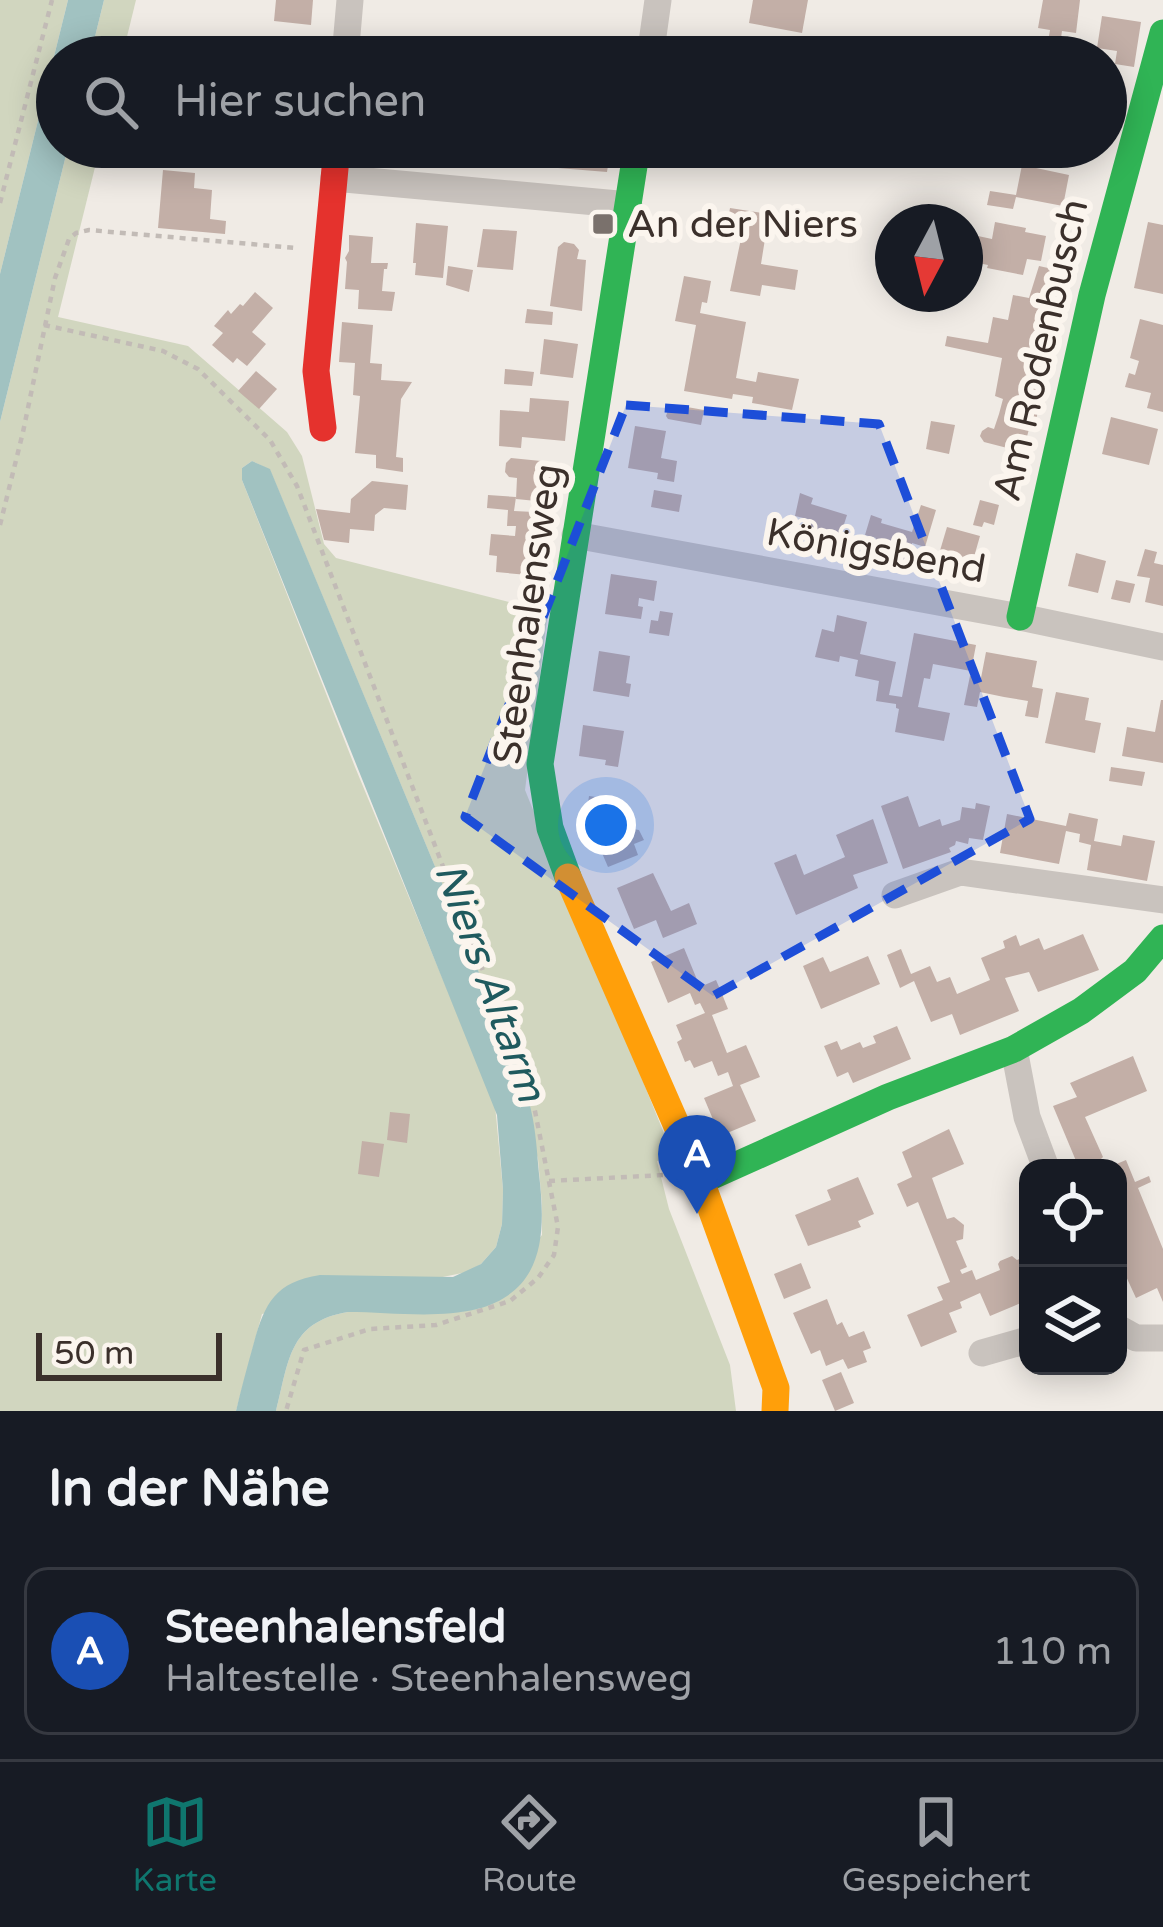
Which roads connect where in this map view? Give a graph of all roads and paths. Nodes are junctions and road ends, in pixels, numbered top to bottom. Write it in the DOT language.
graph roads {
  1 [pos="52,0"];
  2 [pos="350,0"];
  3 [pos="658,0"];
  4 [pos="1163,33"];
  5 [pos="43,36"];
  6 [pos="347,36"];
  7 [pos="653,36"];
  8 [pos="36,62"];
  9 [pos="1127,159"];
  10 [pos="335,168"];
  11 [pos="634,168"];
  12 [pos="1125,168"];
  13 [pos="334,178"];
  14 [pos="0,203"];
  15 [pos="629,205"];
  16 [pos="326,250"];
  17 [pos="44,325"];
  18 [pos="323,428"];
  19 [pos="0,525"];
  20 [pos="575,535"];
  21 [pos="1020,616"];
  22 [pos="1163,647"];
  23 [pos="896,895"];
  24 [pos="1163,900"];
  25 [pos="1163,938"];
  26 [pos="1014,1049"];
  27 [pos="1043,1159"];
  28 [pos="698,1175"];
  29 [pos="550,1181"];
  30 [pos="1127,1333"];
  31 [pos="1163,1338"];
  32 [pos="1019,1343"];
  33 [pos="982,1353"];
  34 [pos="286,1411"];
  35 [pos="776,1411"];
  1 -- 5 [label="path"];
  2 -- 6 [label="street"];
  3 -- 7 [label="street"];
  4 -- 9 [label="street, Am Rodenbusch"];
  8 -- 14 [label="path"];
  10 -- 13 [label="street"];
  11 -- 15 [label="street, Steenhalensweg"];
  12 -- 21 [label="street, Am Rodenbusch"];
  13 -- 15 [label="street"];
  13 -- 16 [label="street"];
  15 -- 20 [label="street, Steenhalensweg"];
  16 -- 17 [label="path"];
  16 -- 18 [label="street"];
  17 -- 19 [label="path"];
  17 -- 29 [label="path"];
  20 -- 21 [label="street, Königsbend"];
  20 -- 28 [label="street, Steenhalensweg"];
  21 -- 22 [label="street, Königsbend"];
  23 -- 24 [label="street"];
  25 -- 26 [label="street"];
  26 -- 27 [label="street"];
  26 -- 28 [label="street"];
  28 -- 29 [label="path"];
  28 -- 35 [label="street, Steenhalensweg"];
  29 -- 34 [label="path"];
  30 -- 31 [label="street"];
  32 -- 33 [label="street"];
}
